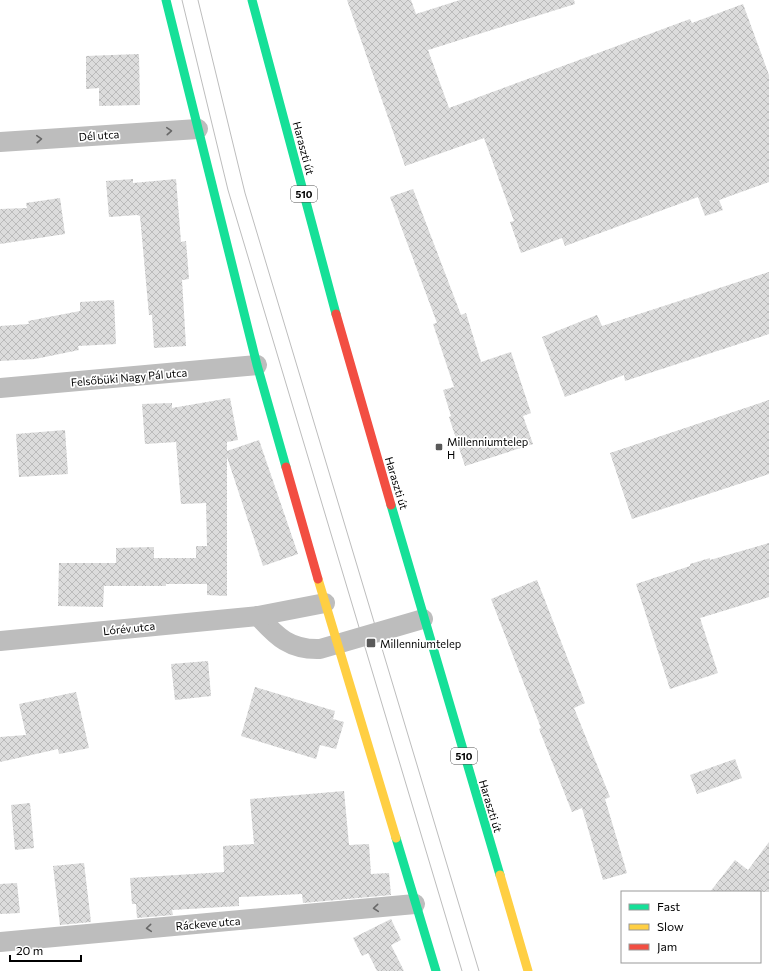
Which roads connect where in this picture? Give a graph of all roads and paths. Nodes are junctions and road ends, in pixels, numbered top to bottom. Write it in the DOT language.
graph roads {
  1 [pos="166,0"];
  2 [pos="252,0"];
  3 [pos="198,129"];
  4 [pos="0,142"];
  5 [pos="257,365"];
  6 [pos="0,388"];
  7 [pos="325,603"];
  8 [pos="258,616"];
  9 [pos="423,619"];
  10 [pos="0,641"];
  11 [pos="337,644"];
  12 [pos="415,904"];
  13 [pos="0,942"];
  14 [pos="436,971"];
  15 [pos="528,971"];
  1 -- 3 [label="street"];
  2 -- 9 [label="street, Haraszti út / 510"];
  4 -- 3 [label="street, Dél utca, one-way"];
  3 -- 5 [label="street"];
  5 -- 6 [label="street, Felsőbüki Nagy Pál utca"];
  5 -- 7 [label="street"];
  7 -- 8 [label="street, Lórév utca"];
  7 -- 11 [label="street"];
  8 -- 10 [label="street, Lórév utca"];
  8 -- 11 [label="street"];
  9 -- 11 [label="street"];
  9 -- 15 [label="street, Haraszti út / 510"];
  11 -- 12 [label="street"];
  12 -- 13 [label="street, Ráckeve utca, one-way"];
  12 -- 14 [label="street"];
}
